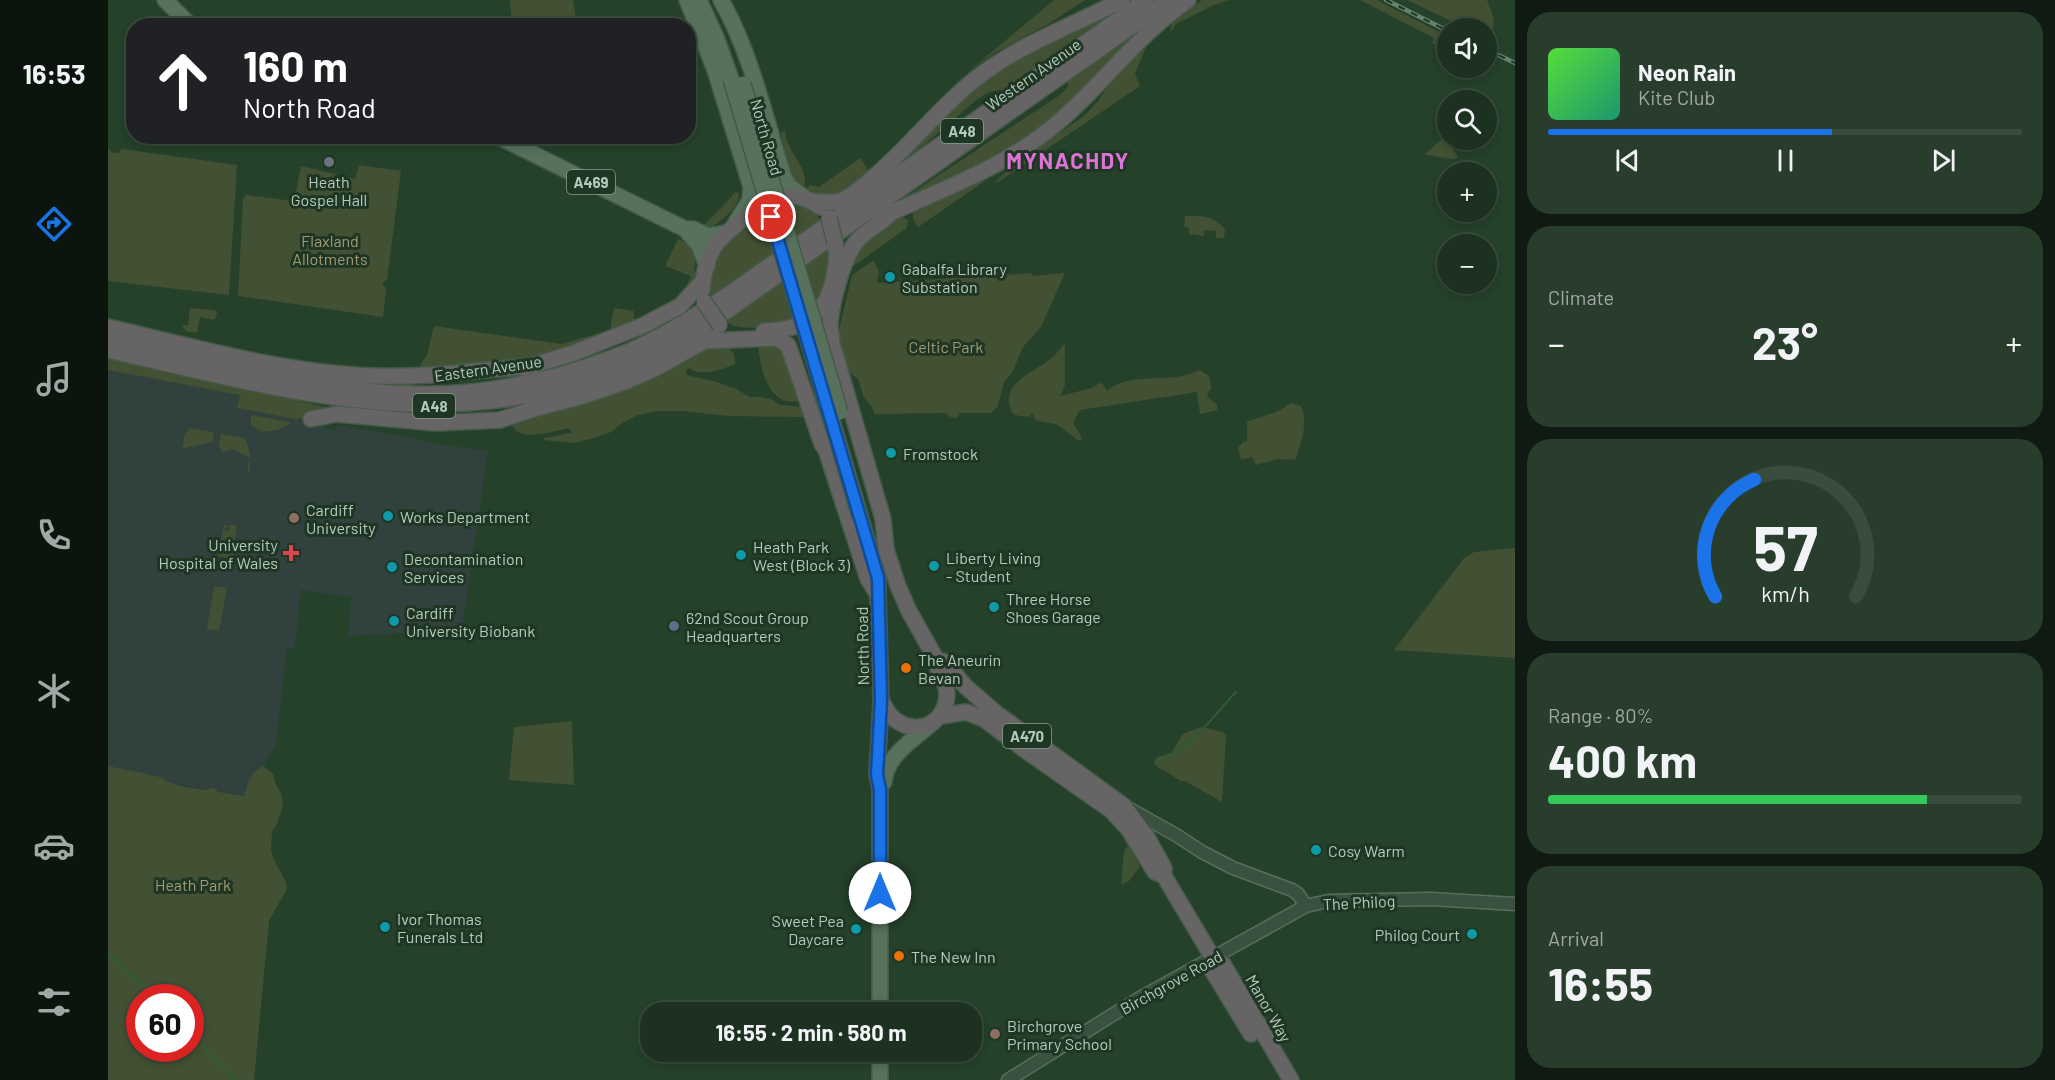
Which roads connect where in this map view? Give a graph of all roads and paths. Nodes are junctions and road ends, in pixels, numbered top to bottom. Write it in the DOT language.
graph roads {
  1 [pos="165,0"];
  2 [pos="687,0"];
  3 [pos="699,0"];
  4 [pos="711,0"];
  5 [pos="721,0"];
  6 [pos="1122,0"];
  7 [pos="1146,0"];
  8 [pos="1169,0"];
  9 [pos="1188,0"];
  10 [pos="182,18"];
  11 [pos="694,18"];
  12 [pos="696,22"];
  13 [pos="513,144"];
  14 [pos="808,200"];
  15 [pos="889,215"];
  16 [pos="684,229"];
  17 [pos="732,229"];
  18 [pos="777,262"];
  19 [pos="837,263"];
  20 [pos="707,266"];
  21 [pos="771,281"];
  22 [pos="702,282"];
  23 [pos="828,299"];
  24 [pos="108,327"];
  25 [pos="776,331"];
  26 [pos="735,332"];
  27 [pos="108,338"];
  28 [pos="706,341"];
  29 [pos="832,343"];
  30 [pos="108,350"];
  31 [pos="533,366"];
  32 [pos="300,387"];
  33 [pos="537,408"];
  34 [pos="311,419"];
  35 [pos="826,450"];
  36 [pos="865,514"];
  37 [pos="886,549"];
  38 [pos="878,595"];
  39 [pos="936,659"];
  40 [pos="881,700"];
  41 [pos="937,720"];
  42 [pos="880,789"];
  43 [pos="1118,809"];
  44 [pos="1515,904"];
  45 [pos="1306,906"];
  46 [pos="1213,958"];
  47 [pos="880,1002"];
  48 [pos="880,1062"];
  49 [pos="1014,1078"];
  50 [pos="879,1080"];
  51 [pos="1280,1080"];
  52 [pos="1291,1080"];
  1 -- 10 [label="main road"];
  2 -- 11 [label="main road"];
  3 -- 36 [label="main road, North Road / A470, bridge"];
  4 -- 36 [label="main road, North Road / A470, bridge"];
  5 -- 14 [label="main road"];
  6 -- 14 [label="highway"];
  7 -- 18 [label="highway, Western Avenue / A48"];
  8 -- 21 [label="highway, Western Avenue / A48"];
  9 -- 15 [label="highway"];
  12 -- 17 [label="main road"];
  13 -- 16 [label="main road, A469"];
  14 -- 17 [label="highway"];
  14 -- 19 [label="highway, bridge"];
  15 -- 19 [label="highway"];
  15 -- 29 [label="highway"];
  16 -- 17 [label="main road, A469"];
  16 -- 20 [label="main road, A469"];
  17 -- 20 [label="highway"];
  18 -- 32 [label="highway, Eastern Avenue / A48"];
  19 -- 23 [label="highway"];
  20 -- 22 [label="highway"];
  21 -- 32 [label="highway, Eastern Avenue / A48"];
  22 -- 26 [label="highway, bridge"];
  22 -- 31 [label="highway"];
  23 -- 25 [label="highway"];
  23 -- 29 [label="highway"];
  24 -- 31 [label="highway"];
  25 -- 26 [label="highway"];
  25 -- 35 [label="highway"];
  26 -- 28 [label="highway"];
  27 -- 32 [label="highway, Eastern Avenue / A48"];
  28 -- 33 [label="highway"];
  28 -- 35 [label="highway"];
  29 -- 37 [label="highway"];
  30 -- 32 [label="highway, Eastern Avenue / A48"];
  31 -- 32 [label="highway"];
  32 -- 33 [label="highway"];
  33 -- 34 [label="highway"];
  35 -- 38 [label="highway"];
  36 -- 37 [label="main road, North Road / A470"];
  36 -- 38 [label="main road, North Road / A470"];
  37 -- 39 [label="highway, North Road / A470"];
  38 -- 40 [label="highway, North Road / A470"];
  39 -- 41 [label="highway, North Road / A470"];
  39 -- 43 [label="highway, A470"];
  40 -- 41 [label="highway, North Road / A470"];
  40 -- 42 [label="main road"];
  41 -- 42 [label="main road"];
  41 -- 43 [label="highway, A470"];
  42 -- 47 [label="main road"];
  43 -- 45 [label="street, The Philog"];
  43 -- 46 [label="highway, Manor Way / A470"];
  44 -- 45 [label="street, The Philog"];
  45 -- 46 [label="street, Birchgrove Road"];
  46 -- 49 [label="street, Birchgrove Road"];
  46 -- 51 [label="highway, Manor Way / A470"];
  46 -- 52 [label="highway, Manor Way / A470"];
  48 -- 50 [label="main road"];
}
